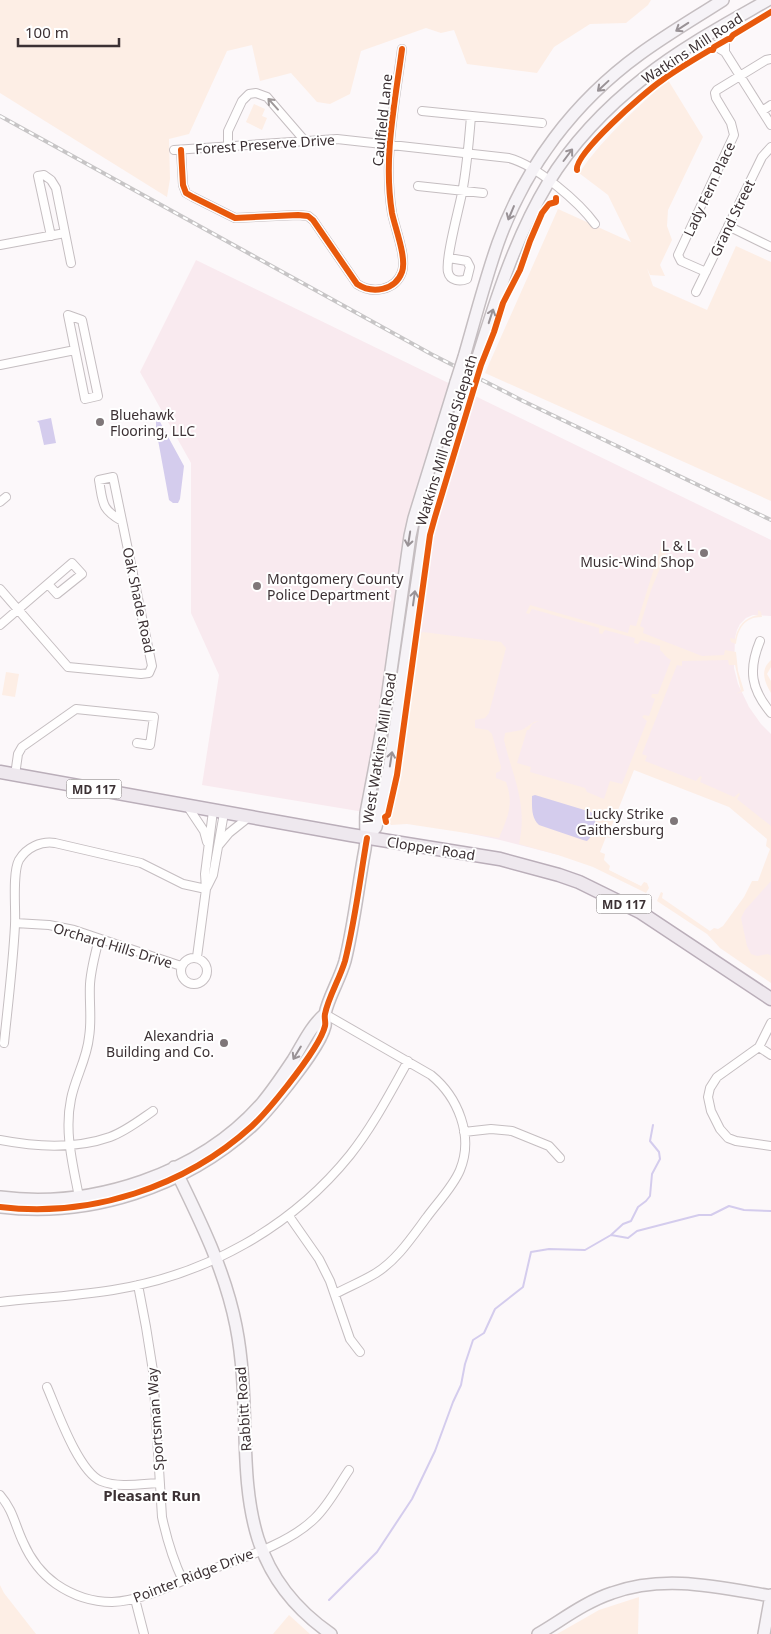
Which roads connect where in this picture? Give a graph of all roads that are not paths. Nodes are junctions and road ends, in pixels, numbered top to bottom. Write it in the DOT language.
graph roads {
  1 [pos="723,0"];
  2 [pos="768,0"];
  3 [pos="734,20"];
  4 [pos="695,43"];
  5 [pos="402,49"];
  6 [pos="725,52"];
  7 [pos="771,59"];
  8 [pos="740,76"];
  9 [pos="771,105"];
  10 [pos="422,111"];
  11 [pos="762,111"];
  12 [pos="471,116"];
  13 [pos="542,123"];
  14 [pos="771,125"];
  15 [pos="306,141"];
  16 [pos="389,145"];
  17 [pos="228,146"];
  18 [pos="771,147"];
  19 [pos="177,150"];
  20 [pos="468,153"];
  21 [pos="533,169"];
  22 [pos="549,181"];
  23 [pos="418,186"];
  24 [pos="463,190"];
  25 [pos="483,192"];
  26 [pos="595,224"];
  27 [pos="728,226"];
  28 [pos="65,233"];
  29 [pos="51,236"];
  30 [pos="0,245"];
  31 [pos="771,247"];
  32 [pos="449,258"];
  33 [pos="71,264"];
  34 [pos="706,272"];
  35 [pos="696,292"];
  36 [pos="75,350"];
  37 [pos="0,365"];
  38 [pos="456,382"];
  39 [pos="468,388"];
  40 [pos="122,521"];
  41 [pos="48,584"];
  42 [pos="0,588"];
  43 [pos="17,610"];
  44 [pos="0,625"];
  45 [pos="760,641"];
  46 [pos="771,713"];
  47 [pos="137,743"];
  48 [pos="0,772"];
  49 [pos="15,775"];
  50 [pos="188,807"];
  51 [pos="219,812"];
  52 [pos="249,817"];
  53 [pos="367,838"];
  54 [pos="208,846"];
  55 [pos="218,846"];
  56 [pos="206,889"];
  57 [pos="16,924"];
  58 [pos="99,939"];
  59 [pos="197,957"];
  60 [pos="181,966"];
  61 [pos="771,999"];
  62 [pos="325,1014"];
  63 [pos="771,1023"];
  64 [pos="4,1043"];
  65 [pos="759,1047"];
  66 [pos="771,1056"];
  67 [pos="408,1061"];
  68 [pos="153,1111"];
  69 [pos="464,1132"];
  70 [pos="0,1140"];
  71 [pos="69,1146"];
  72 [pos="771,1146"];
  73 [pos="560,1158"];
  74 [pos="176,1172"];
  75 [pos="0,1197"];
  76 [pos="79,1197"];
  77 [pos="0,1207"];
  78 [pos="289,1216"];
  79 [pos="216,1258"];
  80 [pos="138,1285"];
  81 [pos="335,1294"];
  82 [pos="0,1302"];
  83 [pos="360,1352"];
  84 [pos="47,1387"];
  85 [pos="349,1470"];
  86 [pos="159,1483"];
  87 [pos="0,1495"];
  88 [pos="262,1550"];
  89 [pos="183,1581"];
  90 [pos="771,1596"];
  91 [pos="135,1599"];
  92 [pos="144,1634"];
  93 [pos="331,1634"];
  94 [pos="538,1634"];
  95 [pos="764,1634"];
  1 -- 21 [label="main road, Watkins Mill Road, one-way"];
  2 -- 3 [label="main road, Watkins Mill Road"];
  3 -- 4 [label="main road, Watkins Mill Road"];
  3 -- 6 [label="street"];
  4 -- 6 [label="street"];
  22 -- 4 [label="main road, Watkins Mill Road, one-way"];
  5 -- 16 [label="street, Caulfield Lane"];
  6 -- 8 [label="street"];
  7 -- 8 [label="street"];
  8 -- 11 [label="street"];
  8 -- 34 [label="street, Lady Fern Place"];
  9 -- 11 [label="street"];
  10 -- 12 [label="street"];
  11 -- 14 [label="street"];
  12 -- 13 [label="street"];
  12 -- 20 [label="street"];
  15 -- 16 [label="street, Forest Preserve Drive"];
  15 -- 17 [label="street, Forest Preserve Drive"];
  15 -- 17 [label="street, one-way"];
  16 -- 19 [label="street, Caulfield Lane"];
  16 -- 20 [label="street, Forest Preserve Drive"];
  17 -- 19 [label="street, Forest Preserve Drive"];
  18 -- 27 [label="street, Grand Street"];
  20 -- 21 [label="street, Forest Preserve Drive"];
  20 -- 24 [label="street"];
  21 -- 22 [label="street, Forest Preserve Drive"];
  21 -- 38 [label="main road, Watkins Mill Road, one-way, bridge"];
  22 -- 26 [label="street, Forest Preserve Drive"];
  39 -- 22 [label="main road, Watkins Mill Road, one-way, bridge"];
  23 -- 24 [label="street"];
  24 -- 25 [label="street"];
  24 -- 32 [label="street"];
  27 -- 31 [label="street"];
  27 -- 34 [label="street, Grand Street"];
  28 -- 29 [label="street"];
  28 -- 29 [label="street"];
  28 -- 33 [label="street"];
  29 -- 30 [label="street"];
  34 -- 35 [label="street, Grand Street"];
  36 -- 36 [label="street"];
  36 -- 37 [label="street"];
  38 -- 53 [label="main road, West Watkins Mill Road, one-way"];
  53 -- 39 [label="main road, West Watkins Mill Road, one-way"];
  40 -- 40 [label="street, Oak Shade Road"];
  40 -- 43 [label="street, Oak Shade Road"];
  41 -- 43 [label="street"];
  42 -- 43 [label="street, Oak Shade Road"];
  43 -- 44 [label="street"];
  45 -- 46 [label="street"];
  47 -- 49 [label="street"];
  48 -- 49 [label="main road, Clopper Road / MD 117"];
  49 -- 50 [label="main road, Clopper Road / MD 117"];
  50 -- 51 [label="main road, Clopper Road / MD 117"];
  50 -- 54 [label="street"];
  51 -- 52 [label="main road, Clopper Road / MD 117"];
  51 -- 54 [label="street"];
  51 -- 55 [label="street"];
  52 -- 53 [label="main road, Clopper Road / MD 117"];
  52 -- 55 [label="street"];
  53 -- 61 [label="main road, Clopper Road / MD 117"];
  53 -- 62 [label="main road"];
  54 -- 56 [label="street"];
  55 -- 56 [label="street"];
  56 -- 57 [label="street"];
  56 -- 59 [label="street"];
  57 -- 58 [label="street, Orchard Hills Drive"];
  57 -- 64 [label="street"];
  58 -- 60 [label="street, Orchard Hills Drive"];
  58 -- 71 [label="street"];
  59 -- 60 [label="street"];
  59 -- 60 [label="street"];
  62 -- 67 [label="street"];
  62 -- 74 [label="main road"];
  63 -- 65 [label="street"];
  65 -- 66 [label="street"];
  65 -- 72 [label="street"];
  67 -- 69 [label="street"];
  67 -- 78 [label="street"];
  68 -- 71 [label="street"];
  69 -- 73 [label="street"];
  69 -- 81 [label="street"];
  70 -- 71 [label="street"];
  71 -- 76 [label="street"];
  74 -- 76 [label="main road"];
  74 -- 77 [label="main road"];
  74 -- 79 [label="main road, Rabbitt Road"];
  75 -- 76 [label="main road"];
  78 -- 79 [label="street"];
  78 -- 81 [label="street"];
  79 -- 80 [label="street"];
  79 -- 88 [label="main road, Rabbitt Road"];
  80 -- 82 [label="street"];
  80 -- 86 [label="street, Sportsman Way"];
  81 -- 83 [label="street"];
  84 -- 86 [label="street"];
  85 -- 88 [label="street, Pointer Ridge Drive"];
  86 -- 89 [label="street, Sportsman Way"];
  87 -- 91 [label="street, Pointer Ridge Drive"];
  88 -- 89 [label="street, Pointer Ridge Drive"];
  88 -- 93 [label="main road, Rabbitt Road"];
  89 -- 91 [label="street, Pointer Ridge Drive"];
  90 -- 94 [label="main road"];
  90 -- 95 [label="main road"];
  91 -- 92 [label="street"];
}
